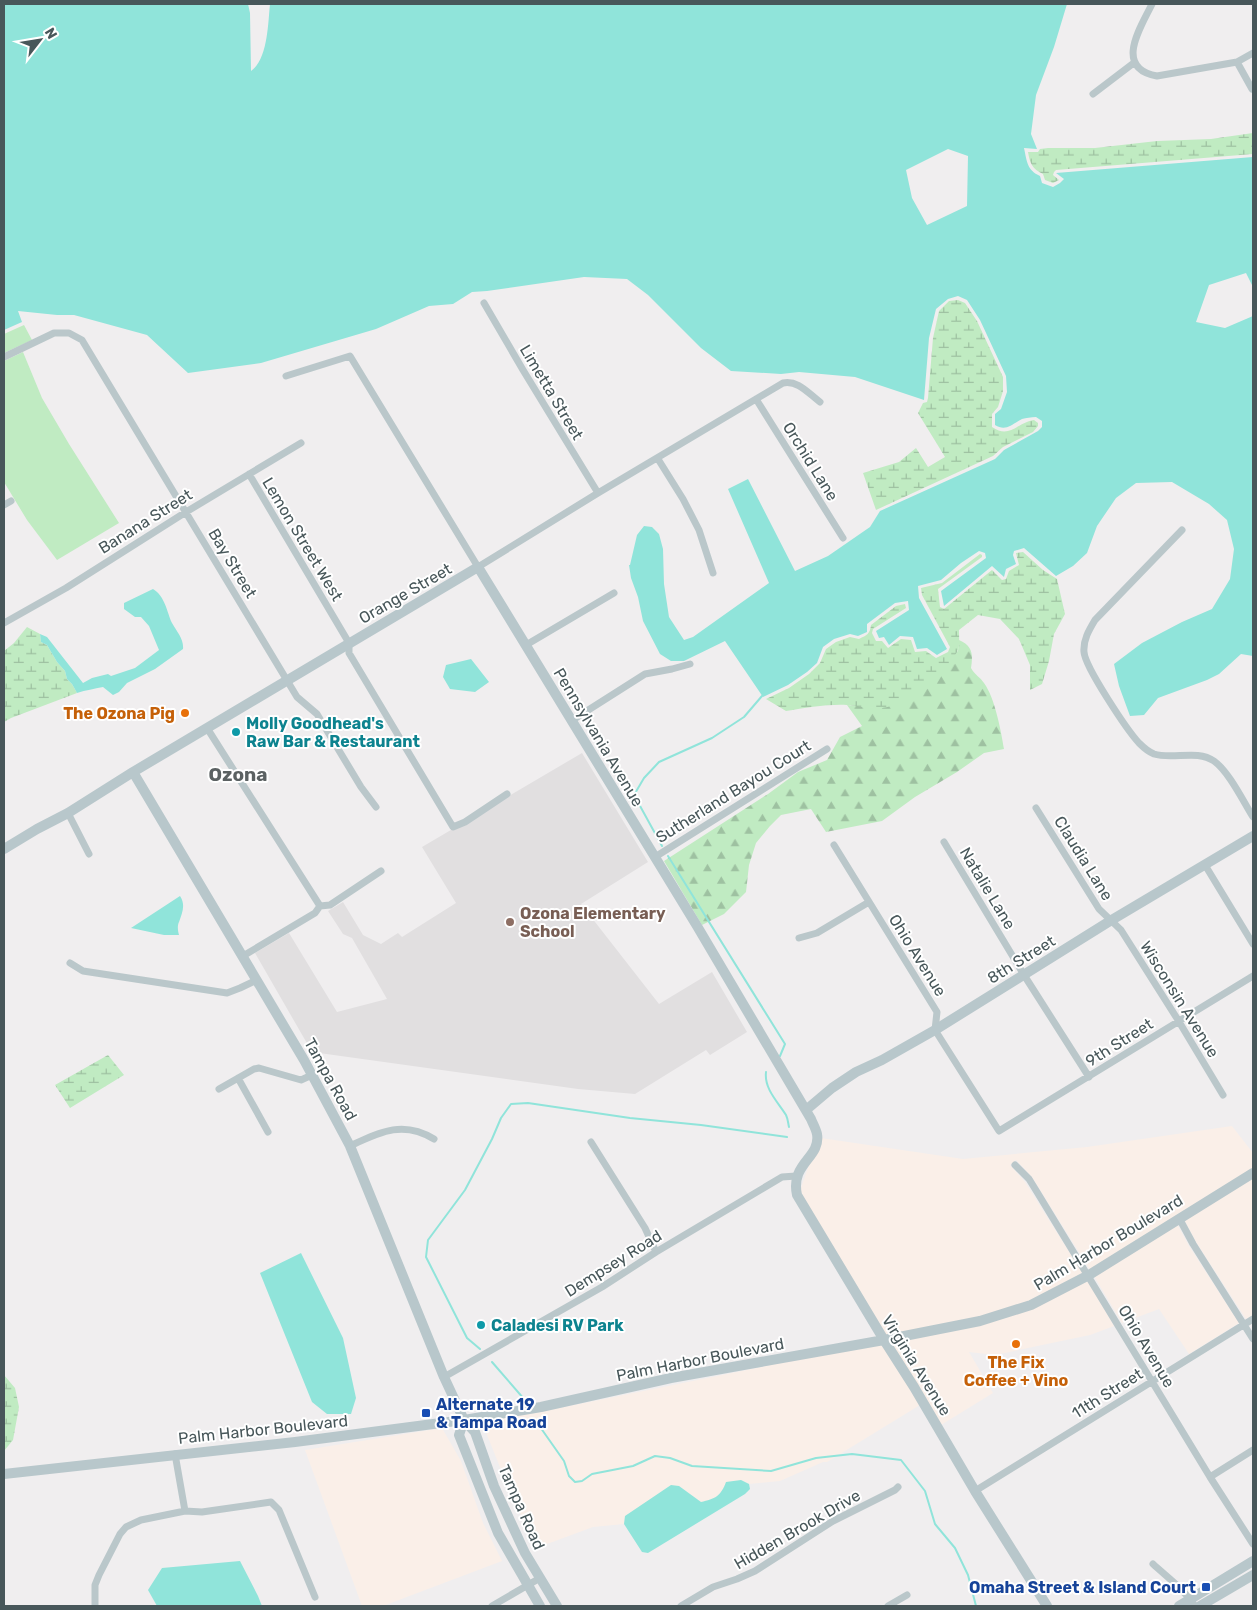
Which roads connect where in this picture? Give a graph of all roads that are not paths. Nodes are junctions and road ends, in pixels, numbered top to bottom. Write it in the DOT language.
graph roads {
  1 [pos="1152,4"];
  2 [pos="1253,53"];
  3 [pos="1135,62"];
  4 [pos="1237,62"];
  5 [pos="1252,89"];
  6 [pos="1093,94"];
  7 [pos="484,304"];
  8 [pos="4,357"];
  9 [pos="286,376"];
  10 [pos="756,399"];
  11 [pos="820,402"];
  12 [pos="301,443"];
  13 [pos="658,459"];
  14 [pos="249,474"];
  15 [pos="598,493"];
  16 [pos="12,501"];
  17 [pos="4,505"];
  18 [pos="186,512"];
  19 [pos="1182,530"];
  20 [pos="843,538"];
  21 [pos="478,567"];
  22 [pos="713,573"];
  23 [pos="614,593"];
  24 [pos="4,623"];
  25 [pos="349,642"];
  26 [pos="526,645"];
  27 [pos="690,664"];
  28 [pos="287,680"];
  29 [pos="571,721"];
  30 [pos="207,728"];
  31 [pos="827,749"];
  32 [pos="133,772"];
  33 [pos="507,794"];
  34 [pos="376,806"];
  35 [pos="1036,808"];
  36 [pos="68,813"];
  37 [pos="1253,817"];
  38 [pos="1253,836"];
  39 [pos="944,842"];
  40 [pos="834,846"];
  41 [pos="4,848"];
  42 [pos="89,854"];
  43 [pos="654,858"];
  44 [pos="1205,865"];
  45 [pos="382,871"];
  46 [pos="869,902"];
  47 [pos="320,906"];
  48 [pos="1110,921"];
  49 [pos="800,938"];
  50 [pos="1253,944"];
  51 [pos="243,956"];
  52 [pos="70,963"];
  53 [pos="1024,975"];
  54 [pos="1253,976"];
  55 [pos="257,980"];
  56 [pos="1178,1020"];
  57 [pos="935,1030"];
  58 [pos="312,1075"];
  59 [pos="1089,1077"];
  60 [pos="238,1078"];
  61 [pos="219,1089"];
  62 [pos="1222,1094"];
  63 [pos="806,1110"];
  64 [pos="999,1131"];
  65 [pos="268,1132"];
  66 [pos="434,1138"];
  67 [pos="591,1142"];
  68 [pos="350,1146"];
  69 [pos="1015,1165"];
  70 [pos="1253,1173"];
  71 [pos="796,1176"];
  72 [pos="1179,1218"];
  73 [pos="656,1252"];
  74 [pos="1088,1275"];
  75 [pos="1253,1319"];
  76 [pos="1244,1324"];
  77 [pos="1253,1339"];
  78 [pos="884,1340"];
  79 [pos="444,1377"];
  80 [pos="1152,1381"];
  81 [pos="464,1420"];
  82 [pos="1253,1450"];
  83 [pos="175,1454"];
  84 [pos="4,1474"];
  85 [pos="1210,1477"];
  86 [pos="898,1487"];
  87 [pos="975,1491"];
  88 [pos="185,1511"];
  89 [pos="1253,1544"];
  90 [pos="1253,1561"];
  91 [pos="1152,1564"];
  92 [pos="1253,1575"];
  93 [pos="540,1578"];
  94 [pos="528,1586"];
  95 [pos="907,1595"];
  96 [pos="314,1597"];
  97 [pos="1193,1603"];
  98 [pos="96,1606"];
  99 [pos="492,1606"];
  100 [pos="540,1606"];
  101 [pos="557,1606"];
  102 [pos="681,1606"];
  103 [pos="888,1606"];
  104 [pos="1047,1606"];
  105 [pos="1179,1606"];
  106 [pos="1200,1606"];
  1 -- 3 [label="street"];
  2 -- 4 [label="street"];
  3 -- 4 [label="street"];
  3 -- 6 [label="street"];
  4 -- 5 [label="street"];
  7 -- 15 [label="street, Limetta Street"];
  8 -- 18 [label="street, Bay Street"];
  9 -- 21 [label="street, Pennsylvania Avenue"];
  10 -- 11 [label="street, Orange Street"];
  10 -- 13 [label="street, Orange Street"];
  10 -- 20 [label="street, Orchid Lane"];
  12 -- 14 [label="street, Banana Street"];
  13 -- 15 [label="street, Orange Street"];
  13 -- 22 [label="street"];
  14 -- 18 [label="street, Banana Street"];
  14 -- 25 [label="street, Lemon Street West"];
  15 -- 21 [label="street, Orange Street"];
  16 -- 17 [label="street"];
  18 -- 24 [label="street, Banana Street"];
  18 -- 28 [label="street, Bay Street"];
  19 -- 37 [label="street"];
  21 -- 25 [label="street, Orange Street"];
  21 -- 26 [label="street, Pennsylvania Avenue"];
  23 -- 26 [label="street"];
  25 -- 28 [label="street, Orange Street"];
  25 -- 33 [label="street, Lemon Street West"];
  26 -- 29 [label="street, Pennsylvania Avenue"];
  27 -- 29 [label="street"];
  28 -- 30 [label="street, Orange Street"];
  28 -- 34 [label="street, Bay Street"];
  29 -- 43 [label="street, Pennsylvania Avenue"];
  30 -- 32 [label="street, Orange Street"];
  30 -- 47 [label="street"];
  31 -- 43 [label="street, Sutherland Bayou Court"];
  32 -- 36 [label="street, Orange Street"];
  32 -- 51 [label="street, Tampa Road"];
  35 -- 48 [label="street, Claudia Lane"];
  36 -- 41 [label="street, Orange Street"];
  36 -- 42 [label="street"];
  38 -- 44 [label="street, 8th Street"];
  39 -- 53 [label="street, Natalie Lane"];
  40 -- 46 [label="street, Ohio Avenue"];
  43 -- 63 [label="street, Pennsylvania Avenue"];
  44 -- 48 [label="street, 8th Street"];
  44 -- 50 [label="street"];
  45 -- 47 [label="street"];
  46 -- 49 [label="street"];
  46 -- 57 [label="street, Ohio Avenue"];
  47 -- 51 [label="street"];
  48 -- 53 [label="street, 8th Street"];
  48 -- 56 [label="street, Wisconsin Avenue"];
  51 -- 55 [label="street, Tampa Road"];
  52 -- 55 [label="street"];
  53 -- 57 [label="street, 8th Street"];
  53 -- 59 [label="street, Natalie Lane"];
  54 -- 56 [label="street, 9th Street"];
  55 -- 58 [label="street, Tampa Road"];
  56 -- 59 [label="street, 9th Street"];
  56 -- 62 [label="street, Wisconsin Avenue"];
  57 -- 63 [label="street, 8th Street"];
  57 -- 64 [label="street, Ohio Avenue"];
  58 -- 60 [label="street"];
  58 -- 68 [label="street, Tampa Road"];
  59 -- 64 [label="street, 9th Street"];
  60 -- 61 [label="street"];
  60 -- 65 [label="street"];
  63 -- 71 [label="street, Pennsylvania Avenue"];
  66 -- 68 [label="street"];
  67 -- 73 [label="street"];
  68 -- 79 [label="street, Tampa Road"];
  69 -- 74 [label="street, Ohio Avenue"];
  70 -- 72 [label="street, Palm Harbor Boulevard"];
  71 -- 73 [label="street, Dempsey Road"];
  71 -- 78 [label="street, Virginia Avenue"];
  72 -- 74 [label="street, Palm Harbor Boulevard"];
  72 -- 76 [label="street"];
  73 -- 79 [label="street, Dempsey Road"];
  74 -- 78 [label="street, Palm Harbor Boulevard"];
  74 -- 80 [label="street, Ohio Avenue"];
  75 -- 76 [label="street, 11th Street"];
  76 -- 77 [label="street"];
  76 -- 80 [label="street, 11th Street"];
  78 -- 81 [label="street, Palm Harbor Boulevard"];
  78 -- 87 [label="street, Virginia Avenue"];
  79 -- 81 [label="street, Tampa Road"];
  80 -- 85 [label="street, Ohio Avenue"];
  80 -- 87 [label="street, 11th Street"];
  81 -- 83 [label="street, Palm Harbor Boulevard"];
  81 -- 93 [label="street, Tampa Road"];
  81 -- 94 [label="street, Tampa Road"];
  82 -- 85 [label="street"];
  83 -- 84 [label="street, Palm Harbor Boulevard"];
  83 -- 88 [label="street"];
  85 -- 89 [label="street, Ohio Avenue"];
  86 -- 102 [label="street, Hidden Brook Drive"];
  87 -- 104 [label="street, Virginia Avenue"];
  88 -- 96 [label="street"];
  88 -- 98 [label="street"];
  90 -- 97 [label="street"];
  91 -- 97 [label="street"];
  92 -- 106 [label="street"];
  93 -- 94 [label="street"];
  93 -- 101 [label="street, Tampa Road"];
  94 -- 99 [label="street"];
  94 -- 100 [label="street, Tampa Road"];
  95 -- 103 [label="street"];
  97 -- 105 [label="street"];
}
